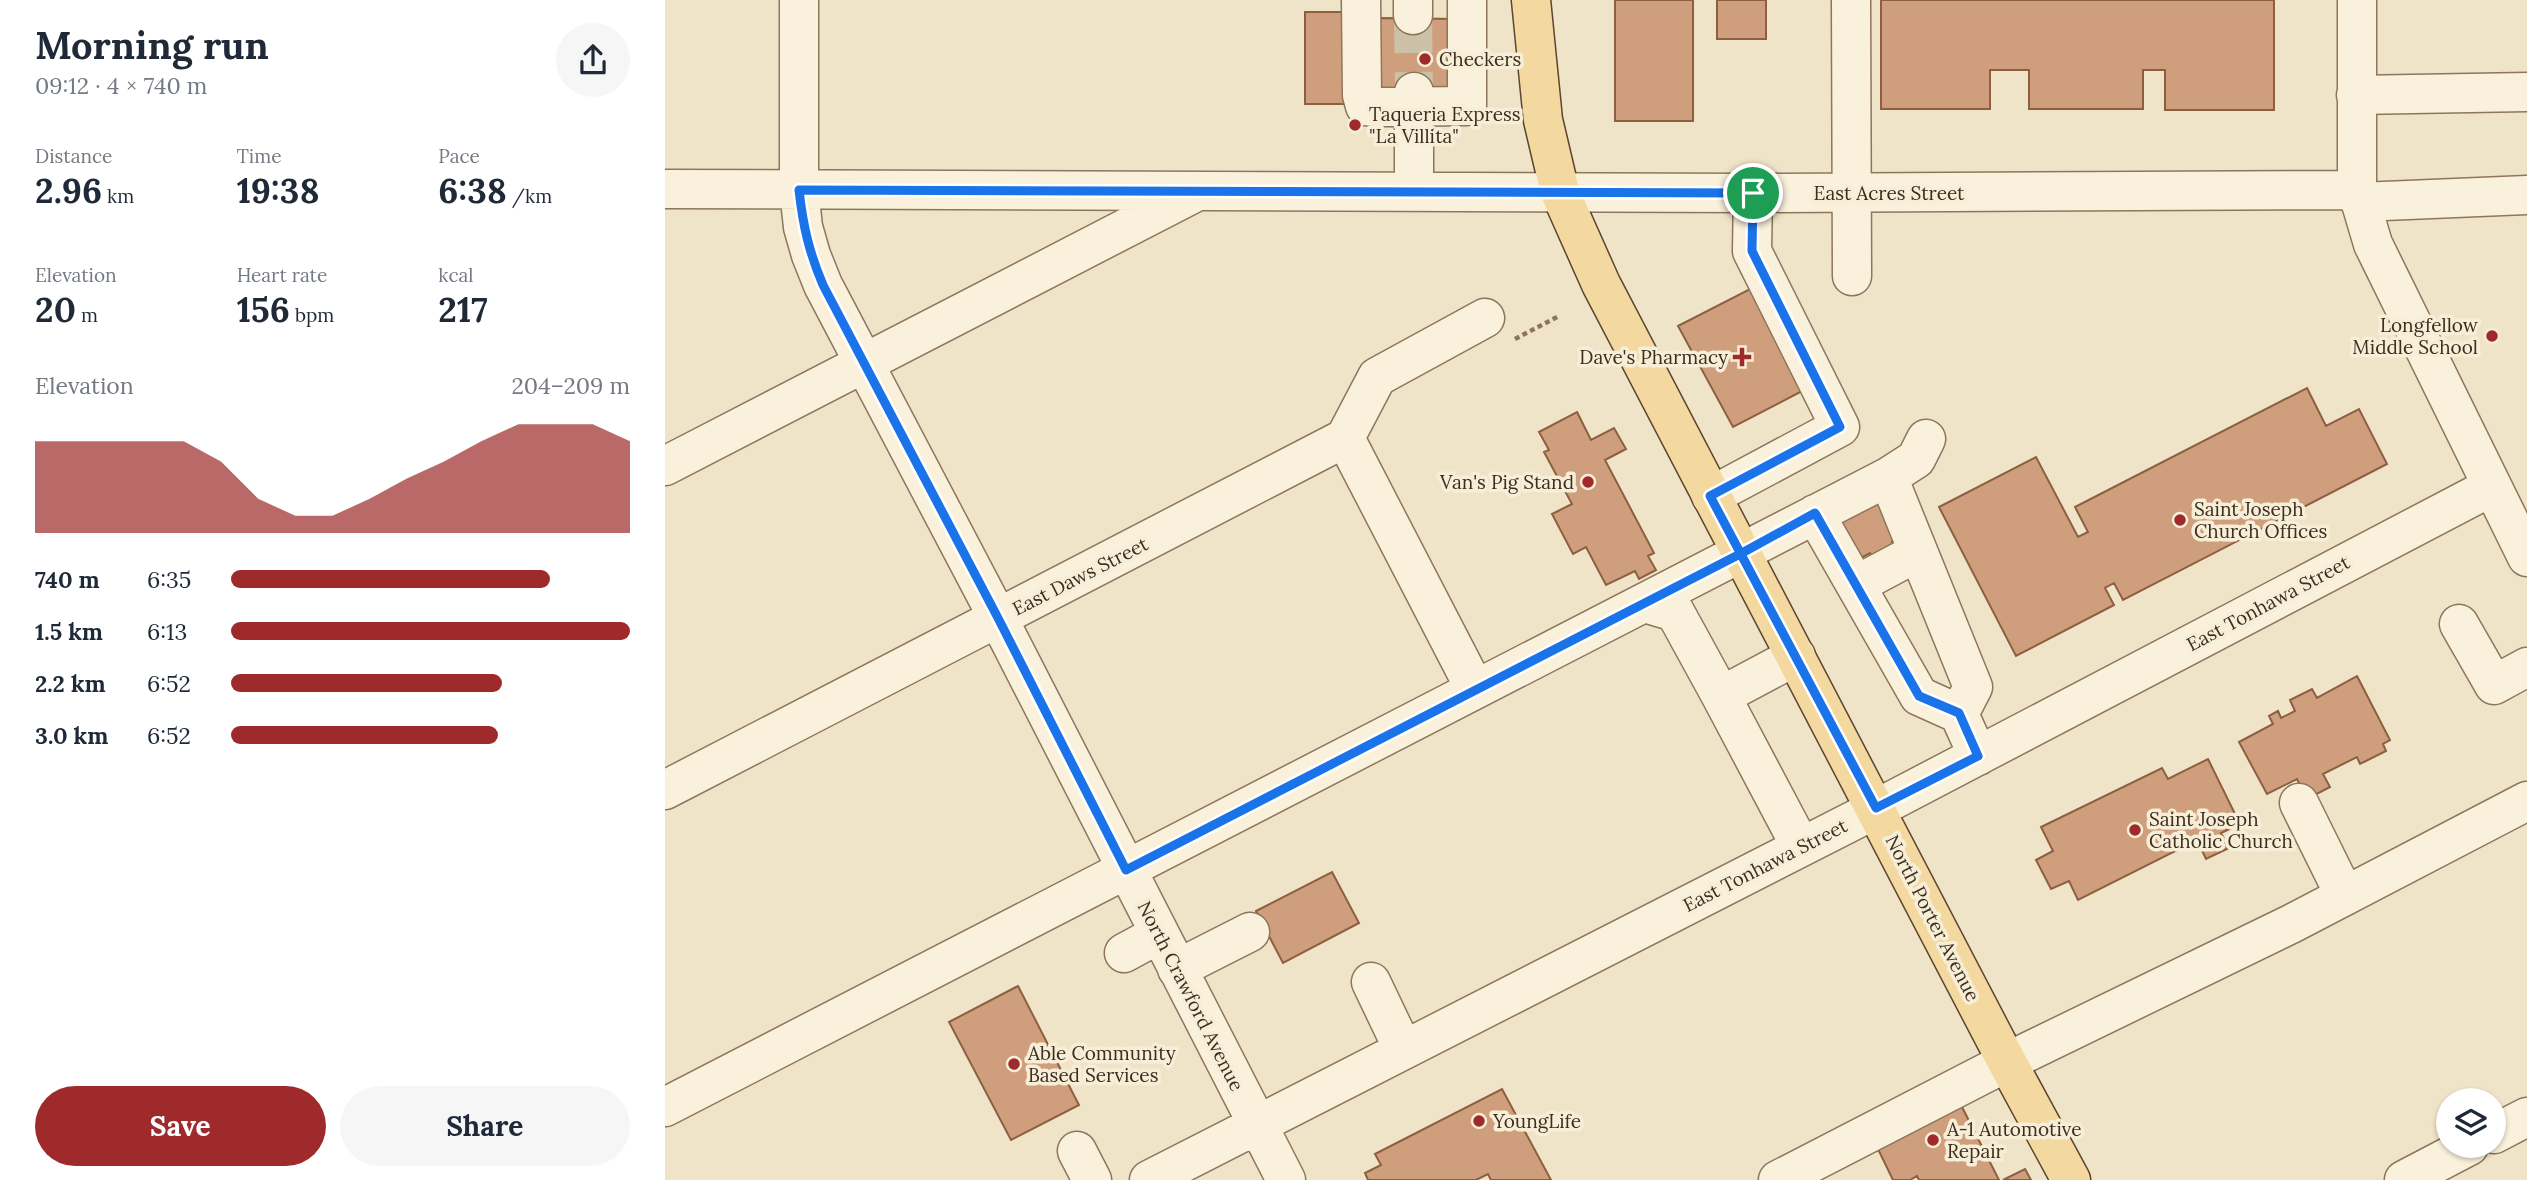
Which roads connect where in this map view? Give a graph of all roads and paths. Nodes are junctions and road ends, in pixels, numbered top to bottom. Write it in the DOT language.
graph roads {
  1 [pos="799,0"];
  2 [pos="1361,0"];
  3 [pos="1467,0"];
  4 [pos="1531,0"];
  5 [pos="1851,0"];
  6 [pos="2357,0"];
  7 [pos="2527,92"];
  8 [pos="2356,95"];
  9 [pos="1414,99"];
  10 [pos="665,189"];
  11 [pos="799,190"];
  12 [pos="1197,191"];
  13 [pos="1414,191"];
  14 [pos="1560,192"];
  15 [pos="1753,193"];
  16 [pos="1852,193"];
  17 [pos="2527,195"];
  18 [pos="2359,196"];
  19 [pos="1852,276"];
  20 [pos="1485,318"];
  21 [pos="864,364"];
  22 [pos="1345,438"];
  23 [pos="1926,439"];
  24 [pos="665,466"];
  25 [pos="1888,477"];
  26 [pos="2491,486"];
  27 [pos="1710,496"];
  28 [pos="1815,513"];
  29 [pos="1918,552"];
  30 [pos="1742,553"];
  31 [pos="2527,557"];
  32 [pos="1689,580"];
  33 [pos="1856,586"];
  34 [pos="1645,603"];
  35 [pos="998,618"];
  36 [pos="1608,622"];
  37 [pos="2459,624"];
  38 [pos="1796,656"];
  39 [pos="2527,667"];
  40 [pos="1475,689"];
  41 [pos="1721,696"];
  42 [pos="1959,713"];
  43 [pos="1978,756"];
  44 [pos="665,790"];
  45 [pos="2527,801"];
  46 [pos="2299,803"];
  47 [pos="1876,808"];
  48 [pos="1801,847"];
  49 [pos="1126,870"];
  50 [pos="2345,896"];
  51 [pos="1250,932"];
  52 [pos="1159,934"];
  53 [pos="1124,953"];
  54 [pos="1177,969"];
  55 [pos="1371,982"];
  56 [pos="1403,1049"];
  57 [pos="2007,1062"];
  58 [pos="665,1107"];
  59 [pos="2527,1116"];
  60 [pos="1257,1123"];
  61 [pos="2506,1127"];
  62 [pos="2446,1158"];
  63 [pos="1149,1180"];
  64 [pos="1286,1180"];
  65 [pos="1778,1180"];
  66 [pos="2071,1180"];
  67 [pos="2404,1180"];
  1 -- 11 [label="street, North Crawford Avenue"];
  2 -- 9 [label="street"];
  3 -- 9 [label="street"];
  4 -- 14 [label="main road, North Porter Avenue"];
  5 -- 16 [label="street"];
  6 -- 8 [label="street"];
  7 -- 8 [label="street"];
  8 -- 18 [label="street"];
  9 -- 13 [label="street"];
  10 -- 11 [label="street, East Acres Street"];
  11 -- 12 [label="street, East Acres Street"];
  11 -- 21 [label="street, North Crawford Avenue"];
  12 -- 13 [label="street, East Acres Street"];
  12 -- 21 [label="street"];
  13 -- 14 [label="street, East Acres Street"];
  14 -- 15 [label="street, East Acres Street"];
  14 -- 27 [label="main road, North Porter Avenue"];
  15 -- 16 [label="street, East Acres Street"];
  15 -- 27 [label="street"];
  16 -- 18 [label="street, East Acres Street"];
  16 -- 19 [label="street"];
  17 -- 18 [label="street, East Acres Street"];
  18 -- 26 [label="street"];
  20 -- 22 [label="street"];
  21 -- 24 [label="street"];
  21 -- 35 [label="street, North Crawford Avenue"];
  22 -- 35 [label="street, East Daws Street"];
  22 -- 40 [label="street"];
  23 -- 25 [label="street"];
  25 -- 28 [label="street"];
  25 -- 29 [label="street"];
  26 -- 31 [label="street"];
  26 -- 43 [label="street, East Tonhawa Street"];
  27 -- 30 [label="main road, North Porter Avenue"];
  28 -- 30 [label="street"];
  28 -- 33 [label="street"];
  29 -- 33 [label="street"];
  29 -- 42 [label="street"];
  30 -- 32 [label="street"];
  30 -- 38 [label="main road, North Porter Avenue"];
  32 -- 34 [label="street"];
  32 -- 36 [label="street"];
  33 -- 42 [label="street"];
  34 -- 36 [label="street"];
  34 -- 41 [label="street"];
  35 -- 44 [label="street, East Daws Street"];
  35 -- 49 [label="street, North Crawford Avenue"];
  36 -- 40 [label="street"];
  37 -- 39 [label="street"];
  38 -- 41 [label="street"];
  38 -- 47 [label="main road, North Porter Avenue"];
  40 -- 49 [label="street"];
  41 -- 48 [label="street"];
  42 -- 43 [label="street"];
  43 -- 47 [label="street, East Tonhawa Street"];
  45 -- 50 [label="street"];
  46 -- 50 [label="street"];
  47 -- 48 [label="street, East Tonhawa Street"];
  47 -- 57 [label="main road, North Porter Avenue"];
  48 -- 56 [label="street, East Tonhawa Street"];
  49 -- 52 [label="street, North Crawford Avenue"];
  49 -- 58 [label="street"];
  50 -- 57 [label="street"];
  51 -- 54 [label="street"];
  52 -- 53 [label="street"];
  52 -- 54 [label="street, North Crawford Avenue"];
  54 -- 60 [label="street, North Crawford Avenue"];
  55 -- 56 [label="street"];
  56 -- 60 [label="street, East Tonhawa Street"];
  57 -- 65 [label="street"];
  57 -- 66 [label="main road, North Porter Avenue"];
  59 -- 61 [label="street"];
  60 -- 63 [label="street, East Tonhawa Street"];
  60 -- 64 [label="street, North Crawford Avenue"];
  62 -- 67 [label="street"];
}
